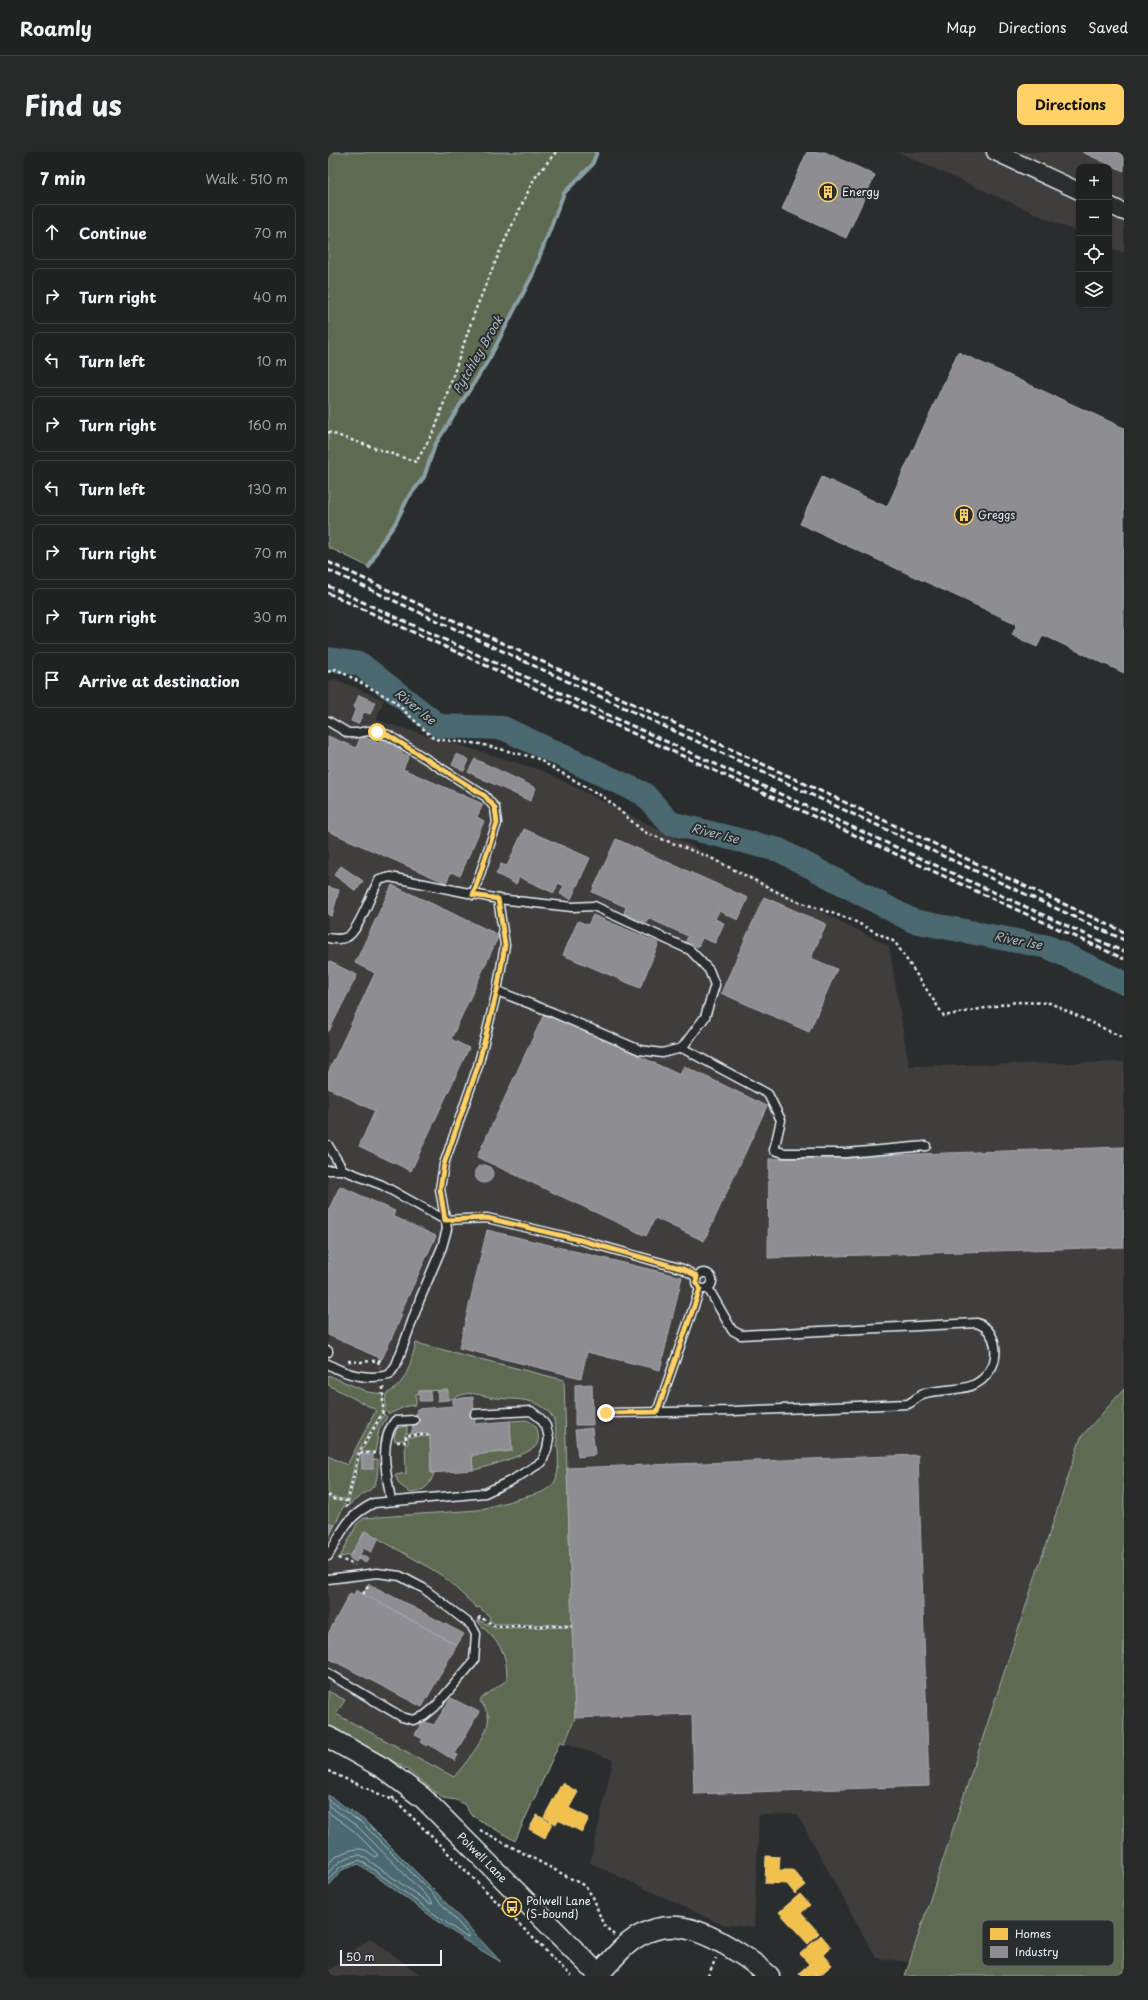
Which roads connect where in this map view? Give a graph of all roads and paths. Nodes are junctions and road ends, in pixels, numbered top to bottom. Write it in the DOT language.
graph roads {
  1 [pos="556,152"];
  2 [pos="995,152"];
  3 [pos="1076,190"];
  4 [pos="1112,206"];
  5 [pos="1124,212"];
  6 [pos="328,432"];
  7 [pos="328,672"];
  8 [pos="328,721"];
  9 [pos="473,895"];
  10 [pos="498,899"];
  11 [pos="328,938"];
  12 [pos="497,991"];
  13 [pos="1124,1038"];
  14 [pos="682,1048"];
  15 [pos="328,1145"];
  16 [pos="926,1146"];
  17 [pos="328,1170"];
  18 [pos="343,1170"];
  19 [pos="445,1220"];
  20 [pos="697,1276"];
  21 [pos="704,1288"];
  22 [pos="344,1359"];
  23 [pos="383,1360"];
  24 [pos="328,1364"];
  25 [pos="383,1412"];
  26 [pos="657,1412"];
  27 [pos="606,1413"];
  28 [pos="474,1414"];
  29 [pos="414,1420"];
  30 [pos="430,1435"];
  31 [pos="386,1443"];
  32 [pos="359,1453"];
  33 [pos="386,1453"];
  34 [pos="328,1495"];
  35 [pos="348,1501"];
  36 [pos="390,1501"];
  37 [pos="343,1514"];
  38 [pos="328,1556"];
  39 [pos="328,1579"];
  40 [pos="471,1626"];
  41 [pos="572,1626"];
  42 [pos="328,1673"];
  43 [pos="328,1737"];
  44 [pos="328,1770"];
  45 [pos="386,1792"];
  46 [pos="396,1801"];
  47 [pos="456,1831"];
  48 [pos="441,1846"];
  49 [pos="616,1936"];
  50 [pos="717,1954"];
  51 [pos="599,1975"];
  52 [pos="571,1976"];
  53 [pos="708,1976"];
  54 [pos="769,1976"];
  1 -- 6 [label="path"];
  2 -- 3 [label="street"];
  4 -- 5 [label="street"];
  7 -- 13 [label="path"];
  8 -- 9 [label="lane"];
  9 -- 10 [label="lane"];
  9 -- 11 [label="lane"];
  10 -- 12 [label="lane"];
  10 -- 14 [label="lane"];
  12 -- 14 [label="lane"];
  12 -- 19 [label="lane"];
  14 -- 16 [label="lane"];
  15 -- 18 [label="lane"];
  17 -- 18 [label="lane"];
  18 -- 19 [label="lane"];
  19 -- 20 [label="lane"];
  19 -- 24 [label="lane"];
  20 -- 21 [label="lane"];
  20 -- 21 [label="lane"];
  21 -- 26 [label="lane"];
  21 -- 26 [label="lane"];
  22 -- 23 [label="path"];
  25 -- 32 [label="path"];
  26 -- 27 [label="lane"];
  28 -- 36 [label="lane"];
  29 -- 31 [label="lane"];
  30 -- 31 [label="path"];
  31 -- 33 [label="lane"];
  32 -- 33 [label="path"];
  32 -- 35 [label="path"];
  33 -- 36 [label="lane"];
  34 -- 35 [label="path"];
  35 -- 37 [label="path"];
  36 -- 38 [label="lane"];
  39 -- 40 [label="lane"];
  40 -- 41 [label="path"];
  40 -- 42 [label="lane"];
  43 -- 47 [label="street, Polwell Lane"];
  44 -- 46 [label="path"];
  45 -- 46 [label="path"];
  46 -- 48 [label="path"];
  47 -- 48 [label="path"];
  47 -- 49 [label="path"];
  47 -- 51 [label="street, Polwell Lane"];
  48 -- 52 [label="path"];
  50 -- 53 [label="path"];
  51 -- 54 [label="street, Polwell Lane"];
}
